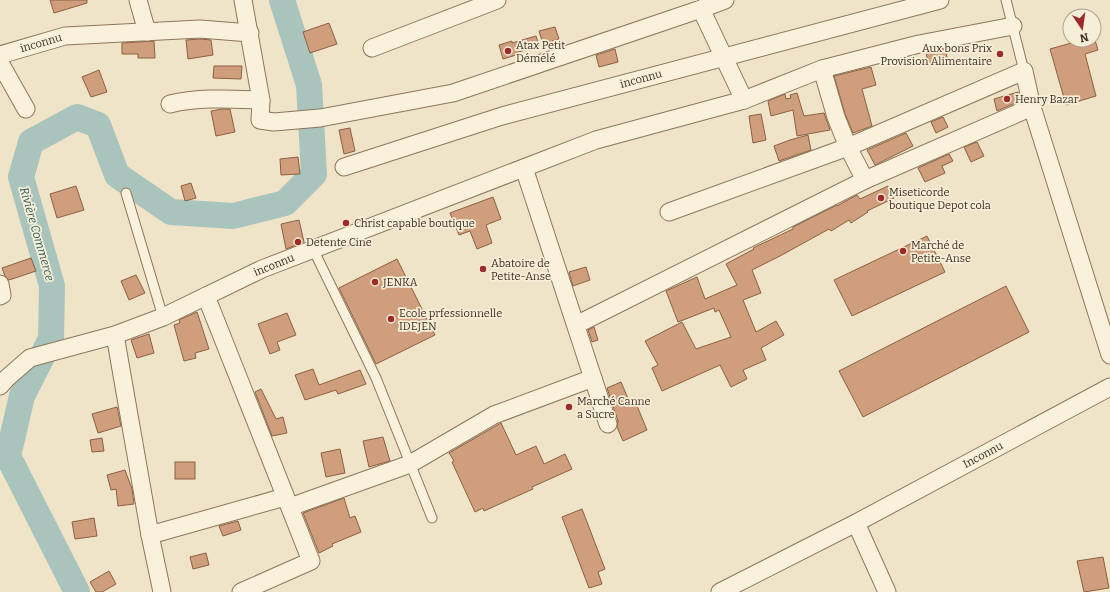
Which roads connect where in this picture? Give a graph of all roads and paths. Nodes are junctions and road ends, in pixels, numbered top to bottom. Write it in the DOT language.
graph roads {
  1 [pos="138,0"];
  2 [pos="243,0"];
  3 [pos="497,0"];
  4 [pos="725,0"];
  5 [pos="940,0"];
  6 [pos="1006,0"];
  7 [pos="702,9"];
  8 [pos="1013,26"];
  9 [pos="147,32"];
  10 [pos="250,33"];
  11 [pos="372,48"];
  12 [pos="0,55"];
  13 [pos="723,57"];
  14 [pos="0,63"];
  15 [pos="822,69"];
  16 [pos="1024,71"];
  17 [pos="261,100"];
  18 [pos="744,100"];
  19 [pos="170,104"];
  20 [pos="1032,107"];
  21 [pos="26,109"];
  22 [pos="848,147"];
  23 [pos="344,167"];
  24 [pos="524,168"];
  25 [pos="865,180"];
  26 [pos="126,193"];
  27 [pos="669,212"];
  28 [pos="313,249"];
  29 [pos="0,284"];
  30 [pos="0,296"];
  31 [pos="206,296"];
  32 [pos="163,318"];
  33 [pos="576,325"];
  34 [pos="115,335"];
  35 [pos="1110,355"];
  36 [pos="593,378"];
  37 [pos="0,386"];
  38 [pos="1110,387"];
  39 [pos="608,424"];
  40 [pos="410,464"];
  41 [pos="288,502"];
  42 [pos="432,518"];
  43 [pos="856,523"];
  44 [pos="150,535"];
  45 [pos="162,592"];
  46 [pos="241,592"];
  47 [pos="720,592"];
  48 [pos="887,592"];
  1 -- 9 [label="street"];
  2 -- 10 [label="street"];
  3 -- 11 [label="street"];
  4 -- 7 [label="street"];
  5 -- 13 [label="street, inconnu"];
  6 -- 8 [label="lane"];
  7 -- 13 [label="street"];
  7 -- 17 [label="street"];
  8 -- 15 [label="street, inconnu"];
  8 -- 16 [label="lane"];
  9 -- 10 [label="street, inconnu"];
  9 -- 12 [label="street, inconnu"];
  10 -- 17 [label="street"];
  13 -- 18 [label="street"];
  13 -- 23 [label="street, inconnu"];
  14 -- 21 [label="street"];
  15 -- 18 [label="street, inconnu"];
  15 -- 22 [label="street"];
  16 -- 20 [label="street"];
  16 -- 22 [label="street"];
  17 -- 19 [label="street"];
  18 -- 24 [label="street, inconnu"];
  20 -- 25 [label="street"];
  20 -- 35 [label="street"];
  22 -- 25 [label="street"];
  22 -- 27 [label="street"];
  24 -- 28 [label="street, inconnu"];
  24 -- 33 [label="street"];
  25 -- 33 [label="street"];
  26 -- 32 [label="lane"];
  28 -- 31 [label="street, inconnu"];
  28 -- 40 [label="lane"];
  29 -- 30 [label="street"];
  31 -- 32 [label="street, inconnu"];
  31 -- 41 [label="street"];
  32 -- 34 [label="street, inconnu"];
  33 -- 36 [label="street"];
  34 -- 37 [label="street, inconnu"];
  34 -- 44 [label="street"];
  36 -- 39 [label="street"];
  36 -- 40 [label="street"];
  38 -- 43 [label="street, Inconnu"];
  40 -- 41 [label="street"];
  40 -- 42 [label="lane"];
  41 -- 44 [label="street"];
  41 -- 46 [label="street"];
  43 -- 47 [label="street, Inconnu"];
  43 -- 48 [label="street"];
  44 -- 45 [label="street"];
}
